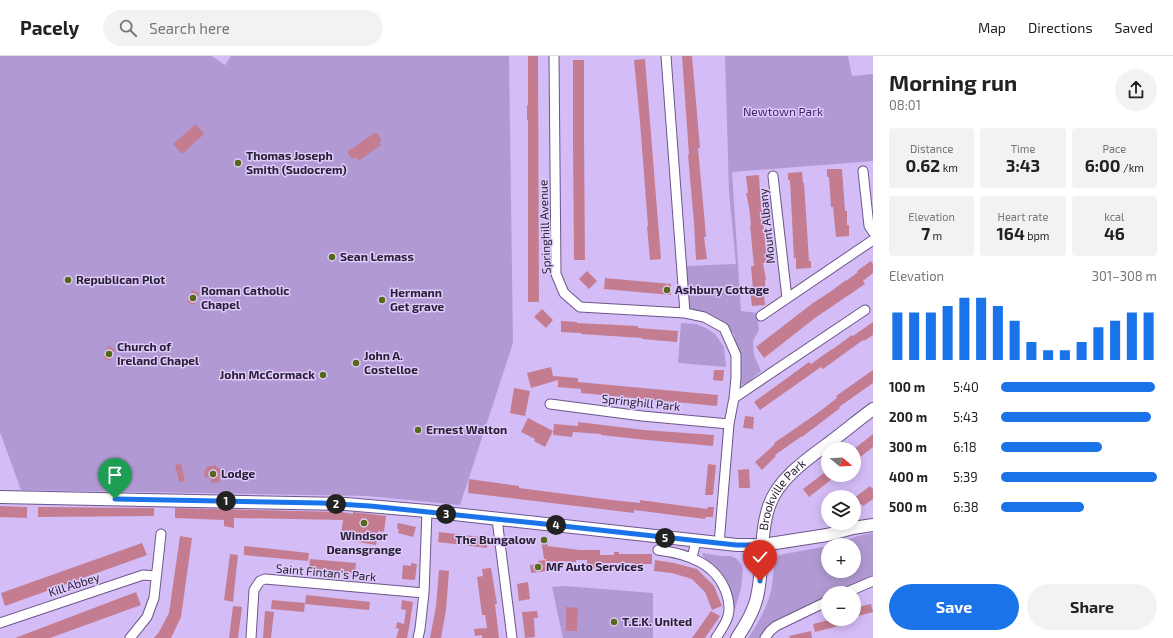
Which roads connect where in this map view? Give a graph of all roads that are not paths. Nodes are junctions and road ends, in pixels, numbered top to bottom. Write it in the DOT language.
graph roads {
  1 [pos="554,56"];
  2 [pos="666,56"];
  3 [pos="863,171"];
  4 [pos="773,176"];
  5 [pos="873,232"];
  6 [pos="873,240"];
  7 [pos="787,298"];
  8 [pos="865,310"];
  9 [pos="685,313"];
  10 [pos="761,316"];
  11 [pos="734,398"];
  12 [pos="550,404"];
  13 [pos="873,409"];
  14 [pos="729,424"];
  15 [pos="0,497"];
  16 [pos="427,511"];
  17 [pos="498,519"];
  18 [pos="873,525"];
  19 [pos="160,534"];
  20 [pos="696,541"];
  21 [pos="719,544"];
  22 [pos="762,545"];
  23 [pos="658,550"];
  24 [pos="692,558"];
  25 [pos="156,576"];
  26 [pos="873,581"];
  27 [pos="861,586"];
  28 [pos="424,593"];
  29 [pos="821,604"];
  30 [pos="0,623"];
  31 [pos="130,638"];
  32 [pos="251,638"];
  33 [pos="418,638"];
  34 [pos="512,638"];
  35 [pos="716,638"];
  36 [pos="737,638"];
  37 [pos="765,638"];
  1 -- 9 [label="street, Springhill Avenue"];
  2 -- 9 [label="street"];
  3 -- 5 [label="street"];
  4 -- 7 [label="street, Mount Albany"];
  6 -- 7 [label="street"];
  7 -- 10 [label="street"];
  8 -- 11 [label="street"];
  9 -- 11 [label="street, Springhill Avenue"];
  11 -- 14 [label="street, Springhill Avenue"];
  12 -- 14 [label="street, Springhill Park"];
  13 -- 22 [label="main road, Brookville Park"];
  14 -- 21 [label="street, Springhill Avenue"];
  15 -- 16 [label="main road"];
  16 -- 17 [label="main road"];
  16 -- 28 [label="street"];
  17 -- 20 [label="main road"];
  17 -- 34 [label="street"];
  18 -- 22 [label="main road"];
  19 -- 25 [label="street"];
  20 -- 21 [label="main road"];
  20 -- 24 [label="street"];
  21 -- 22 [label="main road"];
  22 -- 36 [label="main road, Brookville Park"];
  23 -- 24 [label="street"];
  24 -- 35 [label="street"];
  25 -- 30 [label="street, Kill Abbey"];
  25 -- 31 [label="street"];
  26 -- 27 [label="street"];
  28 -- 32 [label="street, Saint Fintan's Park"];
  28 -- 33 [label="street"];
  29 -- 37 [label="street"];
}
